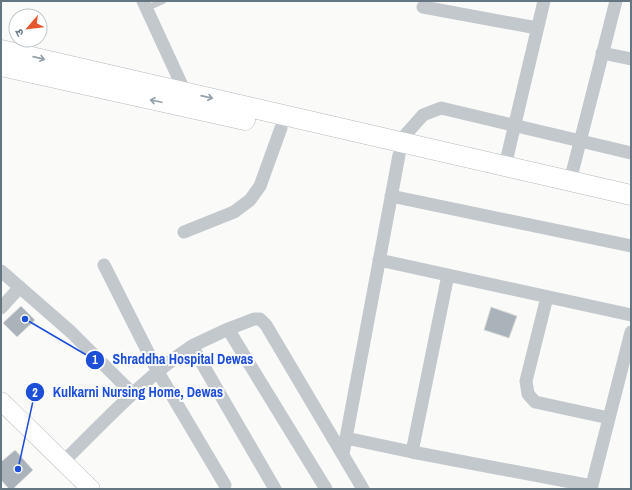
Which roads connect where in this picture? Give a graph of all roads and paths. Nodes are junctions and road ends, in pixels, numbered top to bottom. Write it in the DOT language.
graph roads {
  1 [pos="163,1"];
  2 [pos="544,1"];
  3 [pos="616,1"];
  4 [pos="145,5"];
  5 [pos="423,7"];
  6 [pos="537,28"];
  7 [pos="1,50"];
  8 [pos="602,53"];
  9 [pos="631,59"];
  10 [pos="1,66"];
  11 [pos="185,92"];
  12 [pos="515,126"];
  13 [pos="280,128"];
  14 [pos="580,142"];
  15 [pos="399,148"];
  16 [pos="631,153"];
  17 [pos="505,166"];
  18 [pos="570,181"];
  19 [pos="631,195"];
  20 [pos="391,196"];
  21 [pos="631,208"];
  22 [pos="184,232"];
  23 [pos="631,246"];
  24 [pos="379,260"];
  25 [pos="104,265"];
  26 [pos="1,271"];
  27 [pos="448,275"];
  28 [pos="20,288"];
  29 [pos="547,297"];
  30 [pos="1,308"];
  31 [pos="631,315"];
  32 [pos="228,329"];
  33 [pos="631,332"];
  34 [pos="192,346"];
  35 [pos="158,372"];
  36 [pos="133,394"];
  37 [pos="1,401"];
  38 [pos="609,418"];
  39 [pos="346,438"];
  40 [pos="412,452"];
  41 [pos="343,454"];
  42 [pos="63,462"];
  43 [pos="225,485"];
  44 [pos="591,488"];
  45 [pos="91,489"];
  46 [pos="275,489"];
  47 [pos="326,489"];
  48 [pos="363,489"];
  1 -- 4 [label="lane"];
  2 -- 6 [label="street"];
  3 -- 8 [label="street"];
  4 -- 11 [label="street"];
  5 -- 6 [label="street"];
  6 -- 12 [label="street"];
  7 -- 11 [label="main road, one-way"];
  8 -- 9 [label="street"];
  8 -- 14 [label="street"];
  13 -- 10 [label="main road, one-way"];
  11 -- 15 [label="main road, one-way"];
  12 -- 14 [label="street"];
  12 -- 15 [label="street"];
  12 -- 17 [label="street"];
  13 -- 15 [label="main road"];
  13 -- 22 [label="street"];
  14 -- 16 [label="street"];
  14 -- 18 [label="street"];
  15 -- 17 [label="main road"];
  15 -- 20 [label="street"];
  15 -- 21 [label="main road"];
  17 -- 18 [label="main road"];
  18 -- 19 [label="main road"];
  20 -- 23 [label="street"];
  20 -- 24 [label="street"];
  24 -- 27 [label="street"];
  24 -- 39 [label="street"];
  25 -- 35 [label="street"];
  26 -- 28 [label="street"];
  27 -- 29 [label="street"];
  27 -- 40 [label="street"];
  28 -- 30 [label="street"];
  28 -- 36 [label="street"];
  29 -- 31 [label="street"];
  29 -- 38 [label="street"];
  32 -- 34 [label="street"];
  32 -- 41 [label="street"];
  32 -- 47 [label="street"];
  33 -- 38 [label="street"];
  34 -- 35 [label="street"];
  34 -- 46 [label="street"];
  35 -- 36 [label="street"];
  35 -- 43 [label="street"];
  36 -- 42 [label="street"];
  37 -- 42 [label="street"];
  38 -- 44 [label="street"];
  39 -- 40 [label="street"];
  39 -- 41 [label="street"];
  40 -- 44 [label="street"];
  41 -- 48 [label="street"];
  42 -- 45 [label="street"];
}
